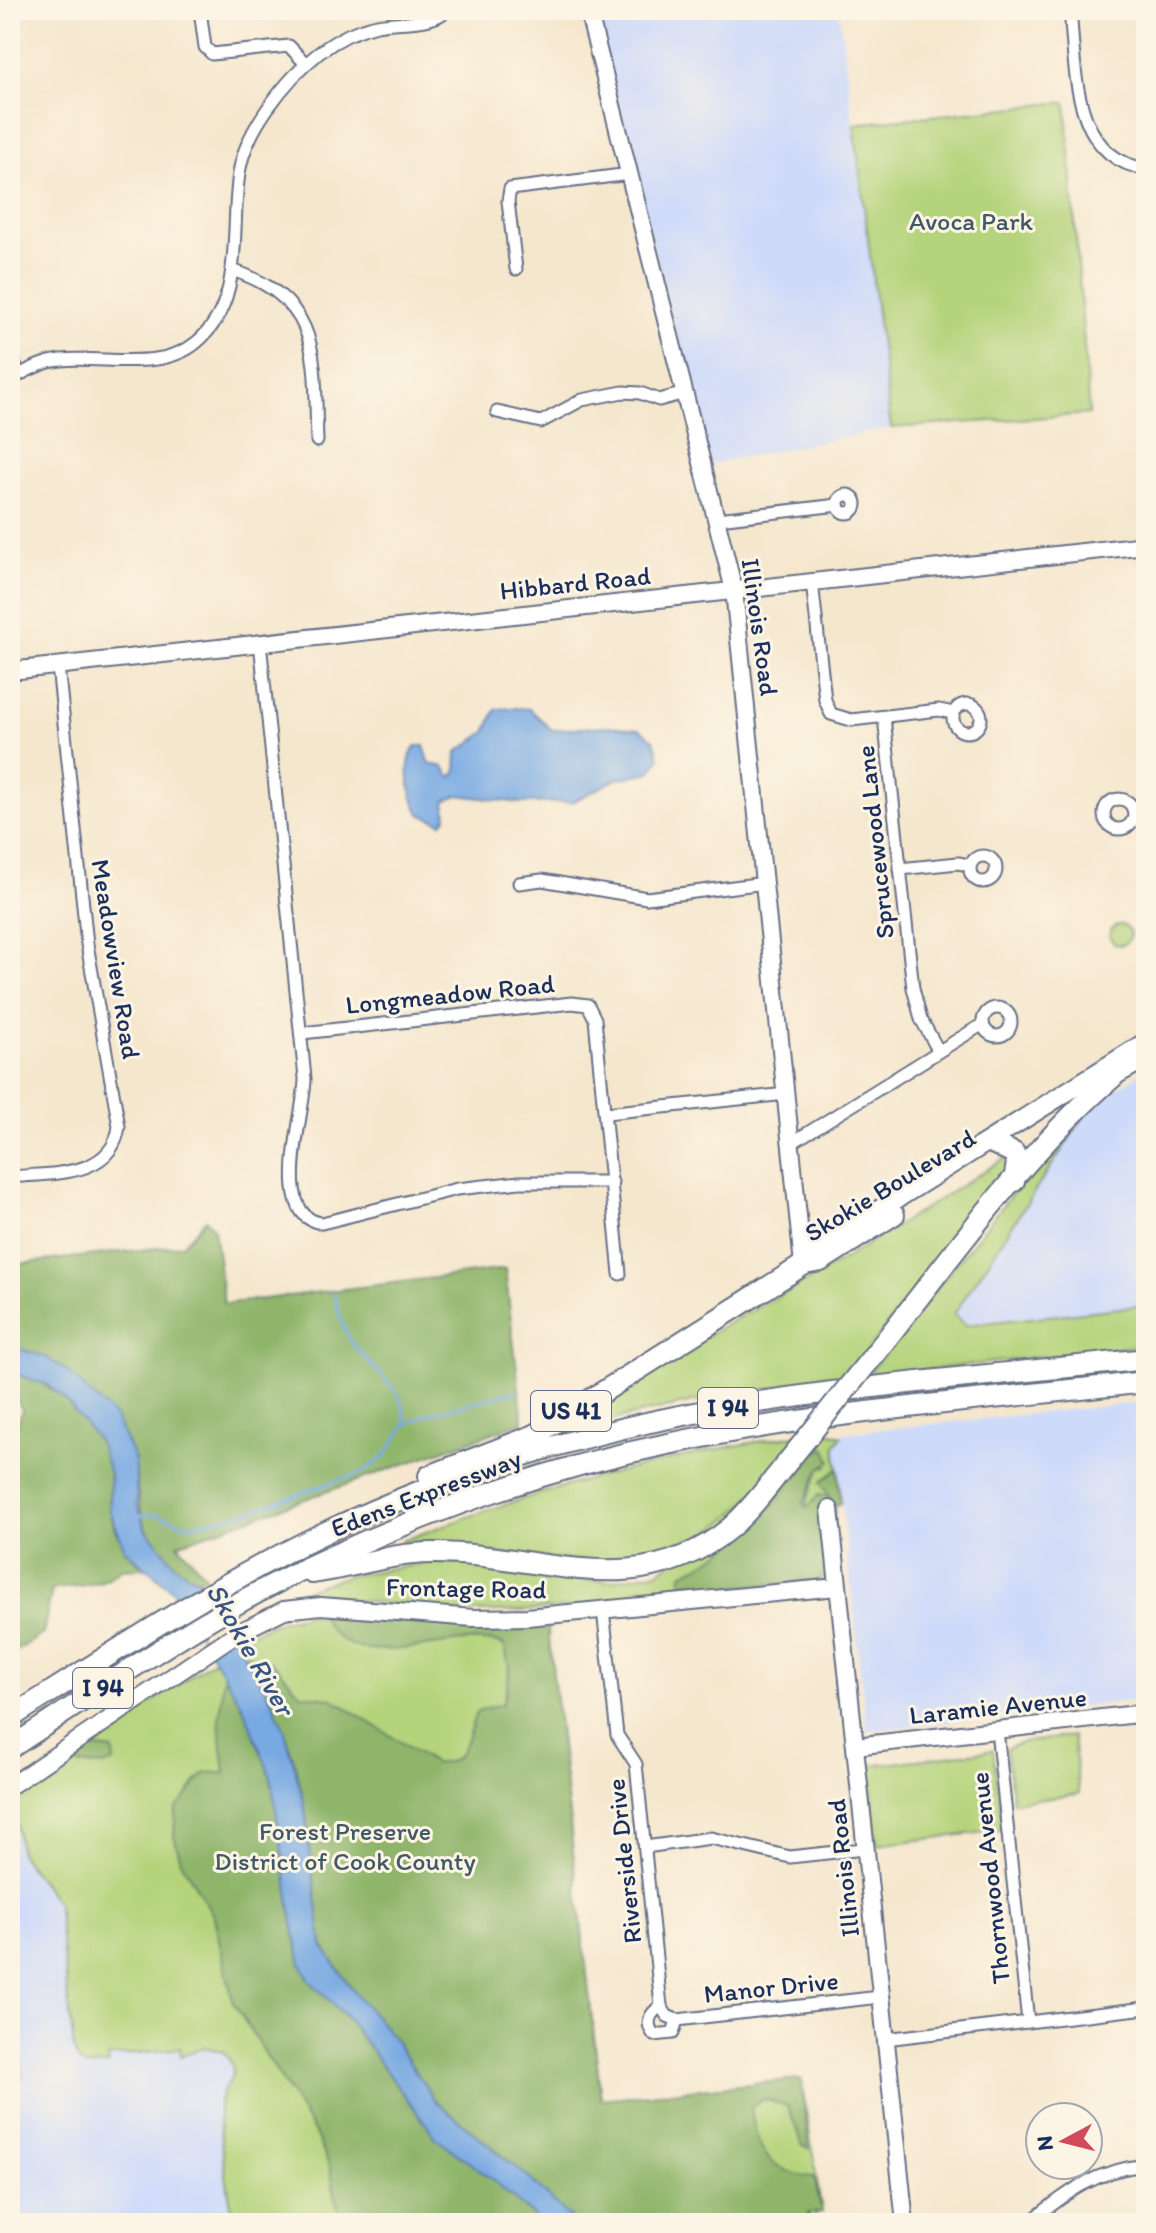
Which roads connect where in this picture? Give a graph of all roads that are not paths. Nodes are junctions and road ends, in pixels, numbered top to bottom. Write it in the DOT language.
graph roads {
  1 [pos="200,10"];
  2 [pos="447,10"];
  3 [pos="588,10"];
  4 [pos="1070,10"];
  5 [pos="306,64"];
  6 [pos="1146,169"];
  7 [pos="630,174"];
  8 [pos="516,269"];
  9 [pos="232,270"];
  10 [pos="10,347"];
  11 [pos="14,378"];
  12 [pos="685,393"];
  13 [pos="497,412"];
  14 [pos="317,441"];
  15 [pos="838,505"];
  16 [pos="718,519"];
  17 [pos="1146,545"];
  18 [pos="812,581"];
  19 [pos="734,590"];
  20 [pos="260,642"];
  21 [pos="58,666"];
  22 [pos="10,671"];
  23 [pos="953,713"];
  24 [pos="884,717"];
  25 [pos="969,865"];
  26 [pos="900,869"];
  27 [pos="519,883"];
  28 [pos="765,883"];
  29 [pos="983,1024"];
  30 [pos="302,1033"];
  31 [pos="1146,1042"];
  32 [pos="938,1050"];
  33 [pos="1146,1058"];
  34 [pos="1113,1077"];
  35 [pos="787,1094"];
  36 [pos="606,1113"];
  37 [pos="793,1142"];
  38 [pos="997,1144"];
  39 [pos="10,1177"];
  40 [pos="1014,1181"];
  41 [pos="612,1182"];
  42 [pos="803,1265"];
  43 [pos="620,1274"];
  44 [pos="1146,1359"];
  45 [pos="1146,1382"];
  46 [pos="830,1509"];
  47 [pos="326,1532"];
  48 [pos="293,1576"];
  49 [pos="837,1587"];
  50 [pos="603,1610"];
  51 [pos="1144,1714"];
  52 [pos="10,1718"];
  53 [pos="997,1730"];
  54 [pos="855,1746"];
  55 [pos="10,1748"];
  56 [pos="1146,1752"];
  57 [pos="10,1786"];
  58 [pos="645,1847"];
  59 [pos="864,1849"];
  60 [pos="880,1997"];
  61 [pos="1146,2008"];
  62 [pos="668,2014"];
  63 [pos="1028,2022"];
  64 [pos="885,2039"];
  65 [pos="1146,2165"];
  66 [pos="905,2223"];
  67 [pos="1029,2223"];
  1 -- 5 [label="street"];
  2 -- 5 [label="street"];
  3 -- 7 [label="street, Illinois Road"];
  4 -- 6 [label="street"];
  5 -- 9 [label="street"];
  7 -- 8 [label="street"];
  7 -- 12 [label="street, Illinois Road"];
  9 -- 11 [label="street"];
  9 -- 14 [label="street"];
  10 -- 11 [label="street"];
  12 -- 13 [label="street"];
  12 -- 16 [label="street, Illinois Road"];
  15 -- 16 [label="street"];
  16 -- 19 [label="street, Illinois Road"];
  17 -- 18 [label="street, Hibbard Road"];
  18 -- 19 [label="street, Hibbard Road"];
  18 -- 24 [label="street, Sprucewood Lane"];
  19 -- 20 [label="street, Hibbard Road"];
  19 -- 28 [label="street, Illinois Road"];
  20 -- 21 [label="street, Hibbard Road"];
  20 -- 30 [label="street"];
  21 -- 22 [label="street, Hibbard Road"];
  21 -- 39 [label="street, Meadowview Road"];
  23 -- 24 [label="street"];
  24 -- 26 [label="street, Sprucewood Lane"];
  25 -- 26 [label="street"];
  26 -- 32 [label="street, Sprucewood Lane"];
  27 -- 28 [label="street"];
  28 -- 35 [label="street, Illinois Road"];
  29 -- 32 [label="street"];
  30 -- 36 [label="street, Longmeadow Road"];
  30 -- 41 [label="street"];
  31 -- 38 [label="main road, Skokie Boulevard / US 41"];
  32 -- 37 [label="street"];
  33 -- 34 [label="main road, Skokie Boulevard / US 41"];
  34 -- 38 [label="main road, Skokie Boulevard / US 41"];
  34 -- 40 [label="highway, US 41"];
  35 -- 36 [label="street"];
  35 -- 37 [label="street, Illinois Road"];
  36 -- 41 [label="street, Longmeadow Road"];
  37 -- 42 [label="street, Illinois Road"];
  38 -- 40 [label="highway"];
  38 -- 42 [label="main road, Skokie Boulevard / US 41"];
  40 -- 48 [label="highway, US 41, bridge"];
  41 -- 43 [label="street, Longmeadow Road"];
  42 -- 47 [label="highway, US 41"];
  44 -- 47 [label="highway, Edens Expressway / I 94"];
  45 -- 48 [label="highway, Edens Expressway / I 94"];
  46 -- 49 [label="street, Illinois Road"];
  47 -- 52 [label="highway, Edens Expressway / I 94"];
  48 -- 55 [label="highway, Edens Expressway / I 94"];
  49 -- 50 [label="street, Frontage Road"];
  49 -- 54 [label="street, Illinois Road"];
  50 -- 57 [label="street, Frontage Road"];
  50 -- 58 [label="street, Riverside Drive"];
  51 -- 53 [label="street, Laramie Avenue"];
  51 -- 56 [label="street"];
  53 -- 54 [label="street, Laramie Avenue"];
  53 -- 63 [label="street, Thornwood Avenue"];
  54 -- 59 [label="street, Illinois Road"];
  58 -- 59 [label="street"];
  58 -- 62 [label="street, Riverside Drive"];
  59 -- 60 [label="street, Illinois Road"];
  60 -- 62 [label="street, Manor Drive"];
  60 -- 64 [label="street, Illinois Road"];
  61 -- 63 [label="street"];
  63 -- 64 [label="street"];
  64 -- 66 [label="street, Illinois Road"];
  65 -- 67 [label="street"];
}
